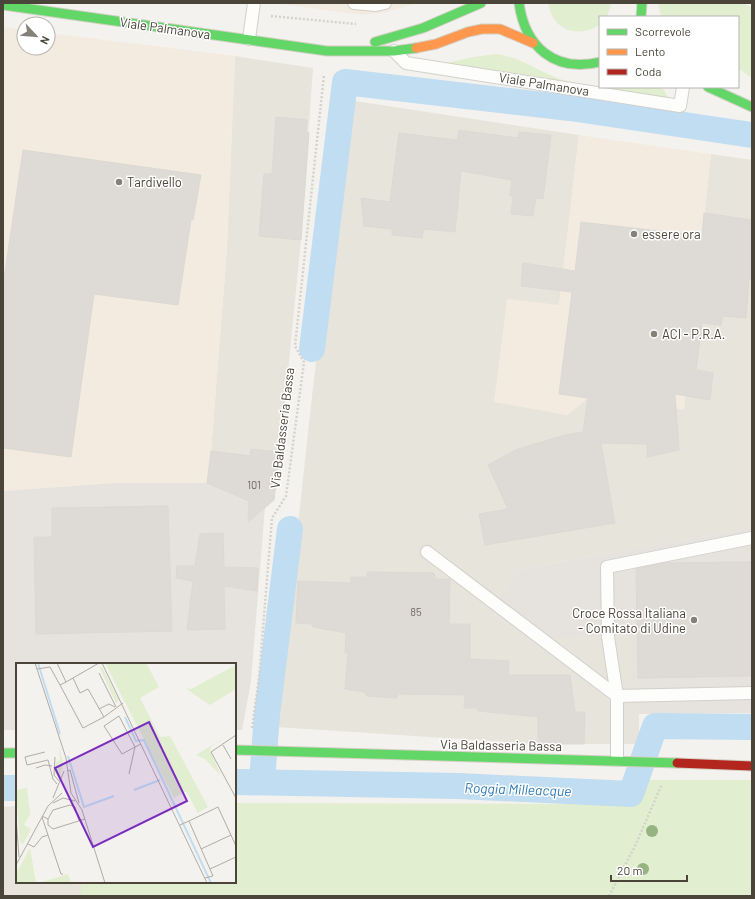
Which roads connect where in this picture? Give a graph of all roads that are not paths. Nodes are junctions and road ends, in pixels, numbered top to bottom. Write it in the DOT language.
graph roads {
  1 [pos="254,3"];
  2 [pos="354,3"];
  3 [pos="385,3"];
  4 [pos="481,3"];
  5 [pos="519,3"];
  6 [pos="642,3"];
  7 [pos="3,5"];
  8 [pos="447,8"];
  9 [pos="641,16"];
  10 [pos="423,28"];
  11 [pos="249,40"];
  12 [pos="533,43"];
  13 [pos="327,51"];
  14 [pos="394,51"];
  15 [pos="599,62"];
  16 [pos="684,88"];
  17 [pos="710,88"];
  18 [pos="752,108"];
  19 [pos="752,538"];
  20 [pos="427,552"];
  21 [pos="752,693"];
  22 [pos="617,696"];
  23 [pos="236,750"];
  24 [pos="3,753"];
  25 [pos="16,753"];
  26 [pos="620,760"];
  27 [pos="752,766"];
  1 -- 11 [label="lane"];
  2 -- 3 [label="lane"];
  4 -- 10 [label="main road, Viale Palmanova"];
  5 -- 12 [label="main road, Viale Palmanova"];
  6 -- 9 [label="main road"];
  7 -- 11 [label="main road, Viale Palmanova"];
  8 -- 10 [label="main road"];
  10 -- 13 [label="main road, Viale Palmanova"];
  11 -- 13 [label="main road, Viale Palmanova"];
  12 -- 14 [label="main road, Viale Palmanova"];
  12 -- 15 [label="main road, Viale Palmanova"];
  13 -- 14 [label="main road, Viale Palmanova"];
  14 -- 16 [label="lane, Viale Palmanova"];
  17 -- 18 [label="main road"];
  19 -- 22 [label="lane"];
  20 -- 22 [label="lane"];
  21 -- 22 [label="lane"];
  22 -- 26 [label="lane"];
  23 -- 26 [label="main road, Via Baldasseria Bassa"];
  24 -- 25 [label="main road"];
  26 -- 27 [label="main road, Via Baldasseria Bassa"];
}
